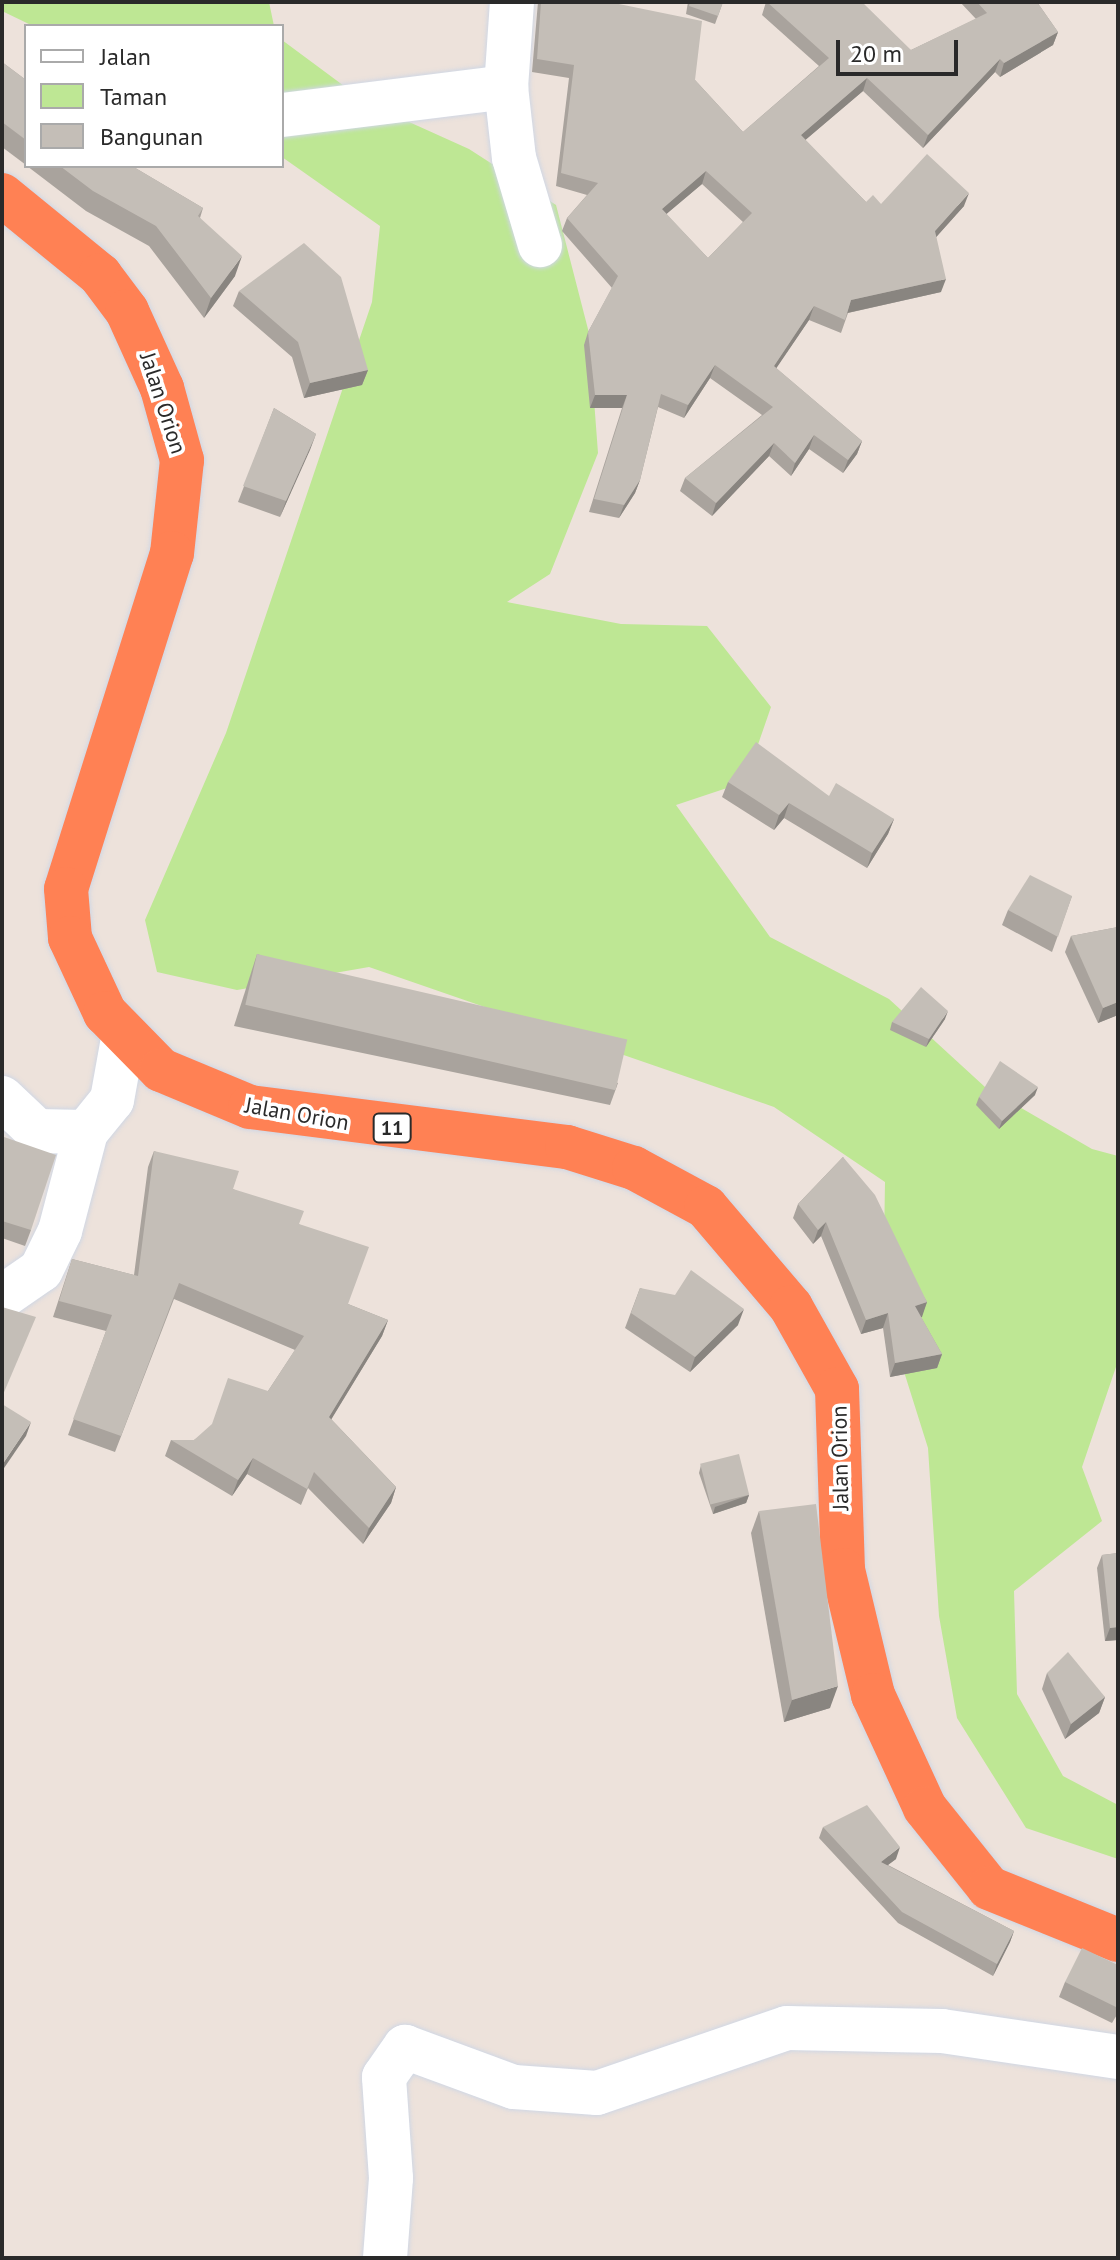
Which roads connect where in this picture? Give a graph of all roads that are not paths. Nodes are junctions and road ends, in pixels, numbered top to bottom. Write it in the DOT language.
graph roads {
  1 [pos="512,2"];
  2 [pos="506,87"];
  3 [pos="284,115"];
  4 [pos="2,195"];
  5 [pos="540,245"];
  6 [pos="123,1039"];
  7 [pos="2,1098"];
  8 [pos="86,1132"];
  9 [pos="2,1297"];
  10 [pos="1118,1940"];
  11 [pos="1118,2057"];
  12 [pos="385,2258"];
  1 -- 2 [label="street"];
  2 -- 3 [label="street"];
  2 -- 5 [label="street"];
  4 -- 6 [label="highway, Jalan Orion / 11"];
  6 -- 8 [label="street"];
  6 -- 10 [label="highway, Jalan Orion / 11"];
  7 -- 8 [label="street"];
  8 -- 9 [label="street"];
  11 -- 12 [label="street"];
}
